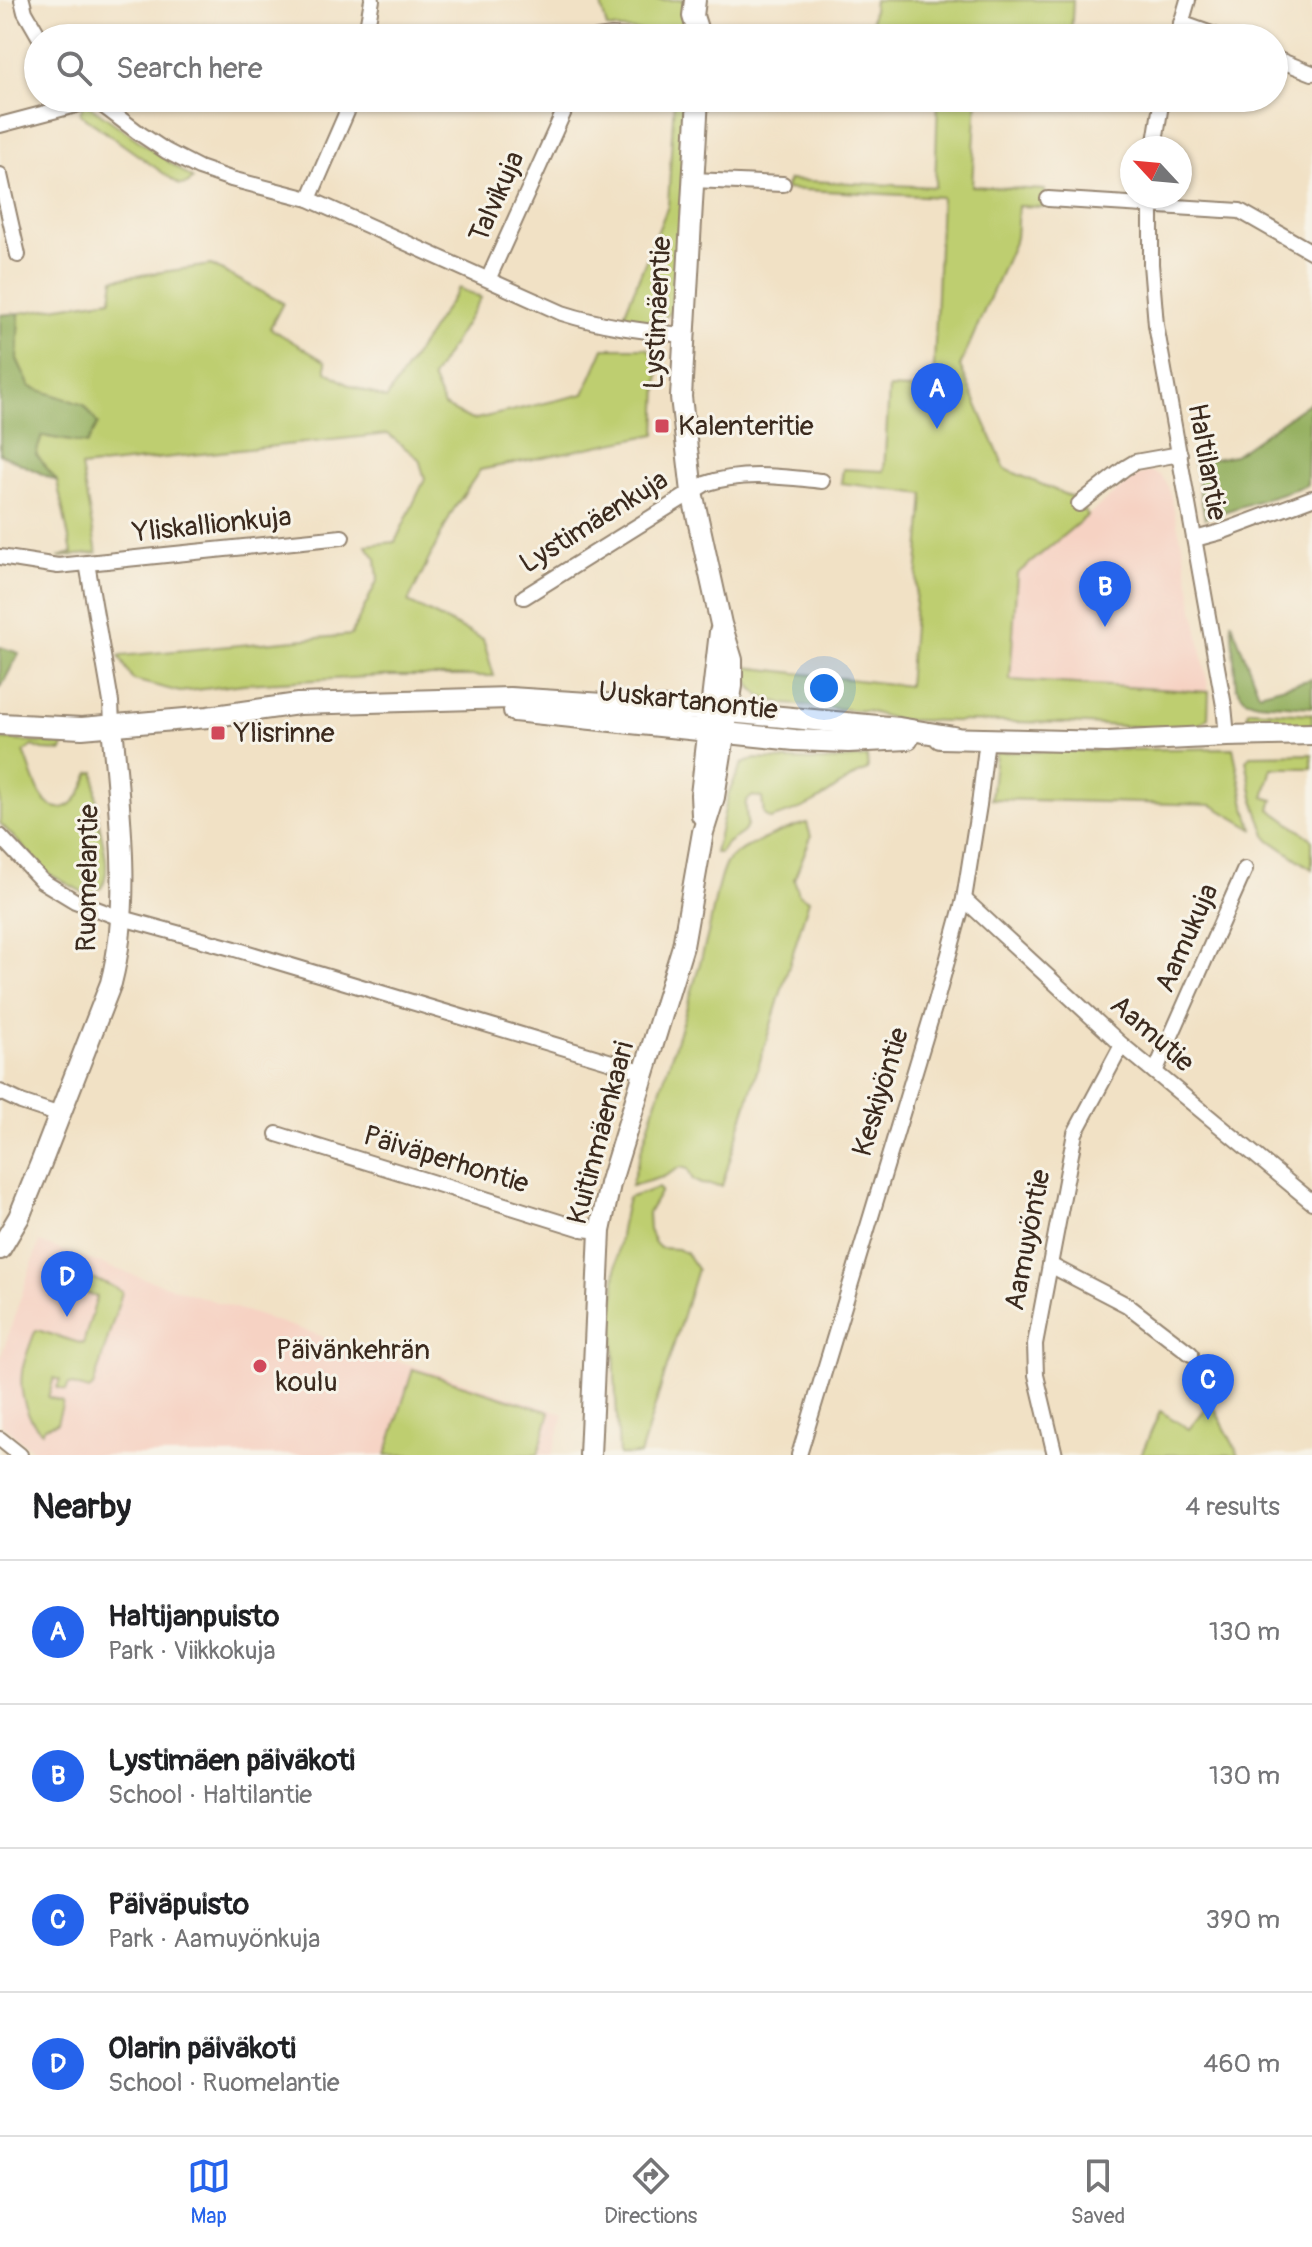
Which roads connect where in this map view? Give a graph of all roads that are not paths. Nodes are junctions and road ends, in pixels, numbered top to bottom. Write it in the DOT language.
graph roads {
  1 [pos="22,0"];
  2 [pos="372,0"];
  3 [pos="695,0"];
  4 [pos="704,0"];
  5 [pos="1188,0"];
  6 [pos="1181,23"];
  7 [pos="32,24"];
  8 [pos="368,24"];
  9 [pos="696,24"];
  10 [pos="705,24"];
  11 [pos="1288,64"];
  12 [pos="1312,73"];
  13 [pos="47,112"];
  14 [pos="111,112"];
  15 [pos="347,112"];
  16 [pos="564,112"];
  17 [pos="697,112"];
  18 [pos="1160,112"];
  19 [pos="0,125"];
  20 [pos="1156,136"];
  21 [pos="0,175"];
  22 [pos="693,180"];
  23 [pos="783,184"];
  24 [pos="309,199"];
  25 [pos="1048,199"];
  26 [pos="1120,200"];
  27 [pos="1192,205"];
  28 [pos="1150,208"];
  29 [pos="1312,252"];
  30 [pos="18,255"];
  31 [pos="491,273"];
  32 [pos="683,335"];
  33 [pos="1180,454"];
  34 [pos="822,481"];
  35 [pos="692,492"];
  36 [pos="1312,498"];
  37 [pos="1079,504"];
  38 [pos="342,537"];
  39 [pos="1195,539"];
  40 [pos="0,557"];
  41 [pos="87,563"];
  42 [pos="524,597"];
  43 [pos="467,701"];
  44 [pos="720,711"];
  45 [pos="0,724"];
  46 [pos="112,725"];
  47 [pos="716,733"];
  48 [pos="1312,734"];
  49 [pos="1227,736"];
  50 [pos="954,737"];
  51 [pos="987,739"];
  52 [pos="0,836"];
  53 [pos="1245,869"];
  54 [pos="964,899"];
  55 [pos="121,917"];
  56 [pos="1122,1045"];
  57 [pos="645,1072"];
  58 [pos="1155,1072"];
  59 [pos="0,1092"];
  60 [pos="60,1115"];
  61 [pos="277,1134"];
  62 [pos="1312,1202"];
  63 [pos="600,1231"];
  64 [pos="0,1249"];
  65 [pos="1050,1265"];
  66 [pos="1191,1354"];
  67 [pos="0,1439"];
  68 [pos="20,1455"];
  69 [pos="590,1455"];
  70 [pos="799,1455"];
  71 [pos="1055,1455"];
  1 -- 7 [label="street"];
  2 -- 8 [label="street"];
  3 -- 9 [label="street"];
  4 -- 10 [label="street"];
  5 -- 6 [label="street"];
  11 -- 12 [label="street"];
  13 -- 19 [label="street"];
  14 -- 24 [label="street"];
  15 -- 24 [label="street"];
  16 -- 31 [label="street, Talvikuja"];
  17 -- 22 [label="street, Lystimäentie"];
  18 -- 20 [label="street"];
  21 -- 30 [label="street"];
  22 -- 23 [label="street"];
  22 -- 32 [label="street, Lystimäentie"];
  24 -- 32 [label="street"];
  25 -- 26 [label="street"];
  27 -- 29 [label="street"];
  28 -- 33 [label="street, Haltilantie"];
  32 -- 35 [label="street, Lystimäentie"];
  33 -- 37 [label="street"];
  33 -- 39 [label="street, Haltilantie"];
  34 -- 35 [label="street, Lystimäenkuja"];
  35 -- 42 [label="street, Lystimäenkuja"];
  35 -- 44 [label="street, Lystimäentie"];
  36 -- 39 [label="street"];
  38 -- 41 [label="street, Yliskallionkuja"];
  39 -- 49 [label="street, Haltilantie"];
  40 -- 41 [label="street, Yliskallionkuja"];
  41 -- 46 [label="street"];
  43 -- 44 [label="street, Uuskartanontie"];
  43 -- 46 [label="street, Uuskartanontie"];
  43 -- 47 [label="street, Uuskartanontie"];
  44 -- 47 [label="street, Lystimäentie"];
  44 -- 50 [label="street, Uuskartanontie"];
  45 -- 46 [label="street, Uuskartanontie"];
  46 -- 55 [label="street, Ruomelantie"];
  47 -- 50 [label="street, Uuskartanontie"];
  47 -- 57 [label="street, Kuitinmäenkaari"];
  48 -- 49 [label="street, Uuskartanontie"];
  49 -- 51 [label="street, Uuskartanontie"];
  50 -- 51 [label="street, Uuskartanontie"];
  51 -- 54 [label="street, Keskiyöntie"];
  52 -- 55 [label="street"];
  53 -- 58 [label="street, Aamukuja"];
  54 -- 56 [label="street, Aamutie"];
  54 -- 70 [label="street, Keskiyöntie"];
  55 -- 57 [label="street"];
  55 -- 60 [label="street, Ruomelantie"];
  56 -- 58 [label="street, Aamutie"];
  56 -- 65 [label="street, Aamuyöntie"];
  57 -- 63 [label="street, Kuitinmäenkaari"];
  58 -- 62 [label="street, Aamutie"];
  59 -- 60 [label="street"];
  60 -- 64 [label="street, Ruomelantie"];
  61 -- 63 [label="street, Päiväperhontie"];
  63 -- 69 [label="street, Kuitinmäenkaari"];
  65 -- 66 [label="street"];
  65 -- 71 [label="street, Aamuyöntie"];
  67 -- 68 [label="street"];
}
